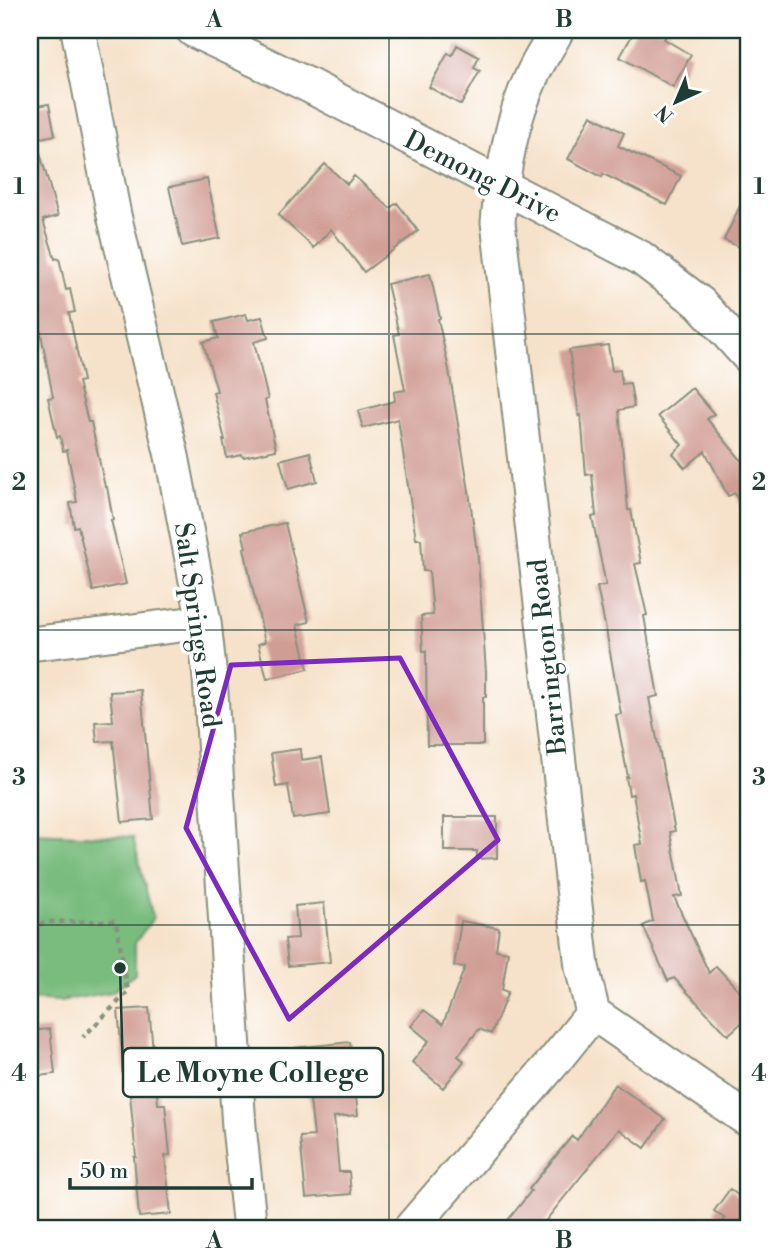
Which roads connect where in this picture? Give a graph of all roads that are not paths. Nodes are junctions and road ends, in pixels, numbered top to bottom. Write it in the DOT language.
graph roads {
  1 [pos="78,30"];
  2 [pos="193,30"];
  3 [pos="557,30"];
  4 [pos="501,184"];
  5 [pos="748,356"];
  6 [pos="204,622"];
  7 [pos="30,644"];
  8 [pos="593,1013"];
  9 [pos="748,1120"];
  10 [pos="250,1229"];
  11 [pos="410,1229"];
  1 -- 6 [label="street, Salt Springs Road"];
  2 -- 4 [label="street, Demong Drive"];
  3 -- 4 [label="street, Barrington Road"];
  4 -- 5 [label="street, Demong Drive"];
  4 -- 8 [label="street, Barrington Road"];
  6 -- 7 [label="street"];
  6 -- 10 [label="street, Salt Springs Road"];
  8 -- 9 [label="street"];
  8 -- 11 [label="street"];
}
